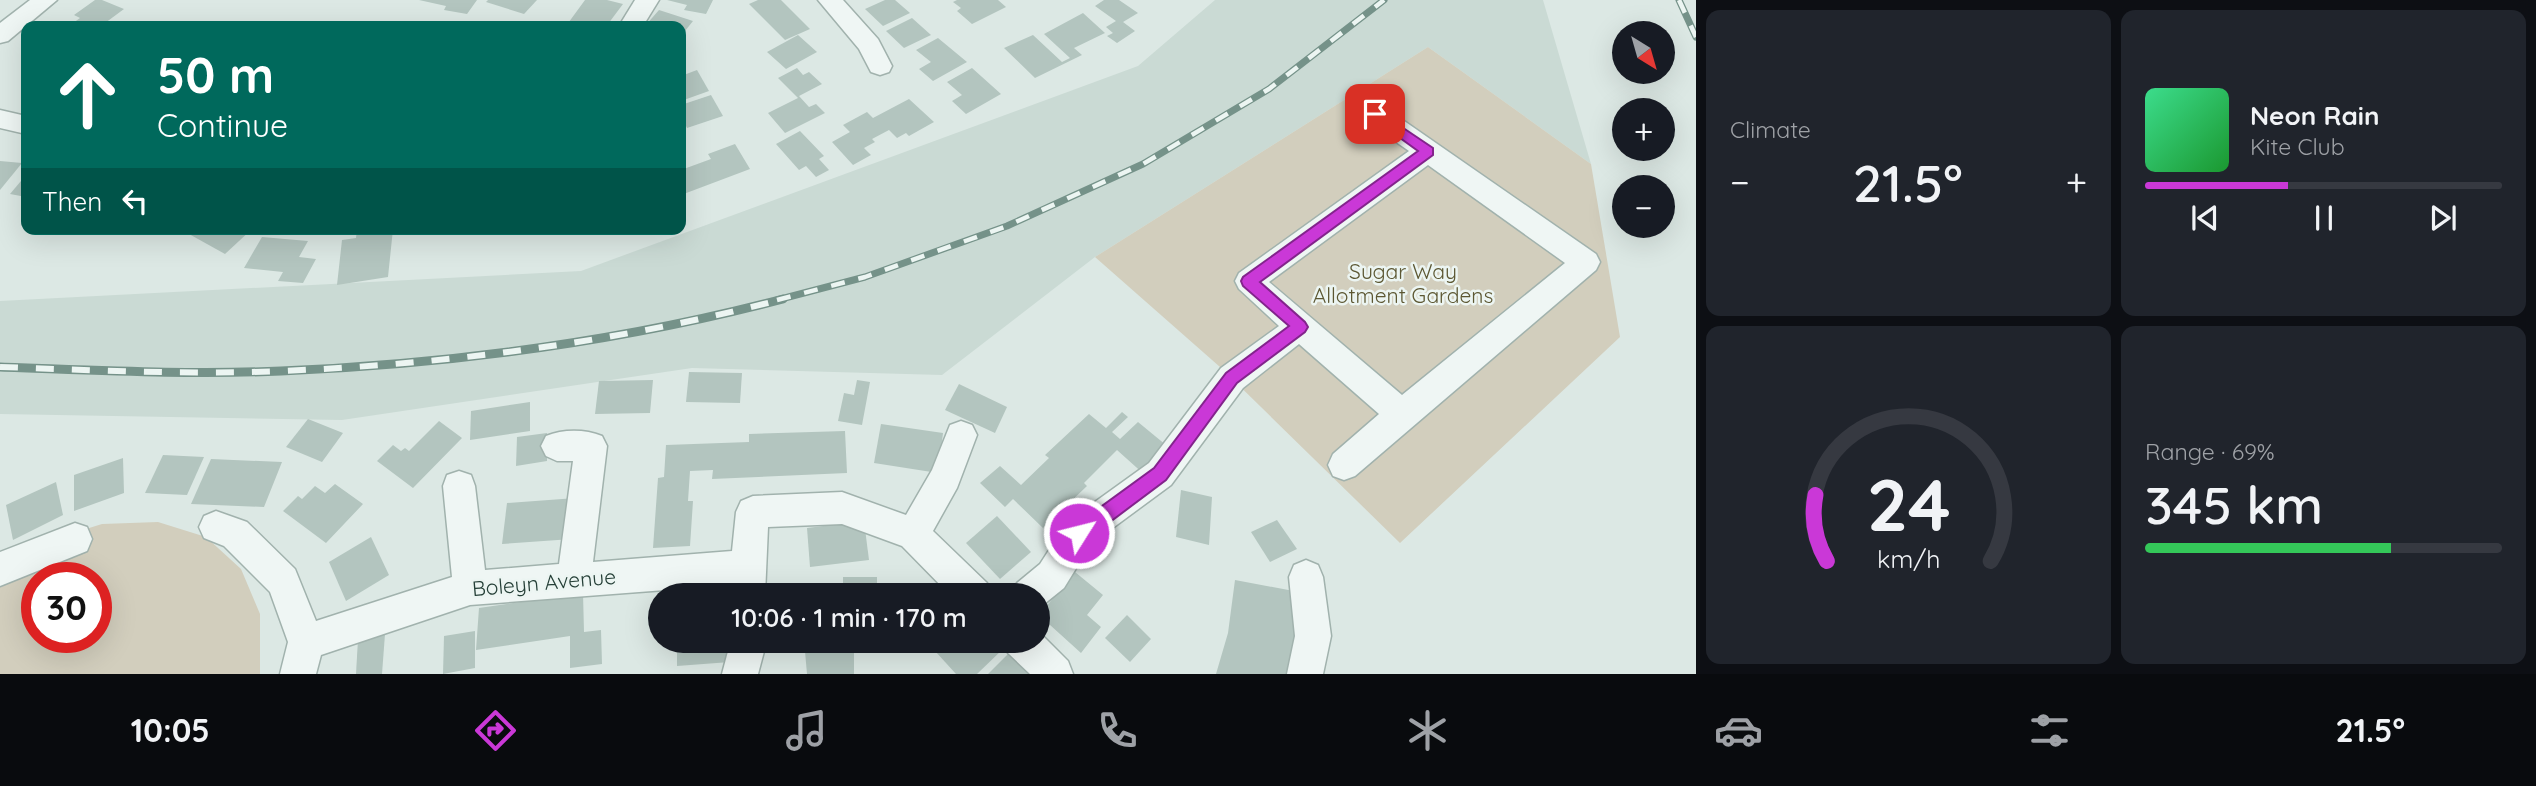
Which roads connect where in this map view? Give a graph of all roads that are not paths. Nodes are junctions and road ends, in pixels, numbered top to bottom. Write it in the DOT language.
graph roads {
  1 [pos="45,0"];
  2 [pos="647,0"];
  3 [pos="831,0"];
  4 [pos="634,21"];
  5 [pos="0,35"];
  6 [pos="880,66"];
  7 [pos="1375,114"];
  8 [pos="0,119"];
  9 [pos="21,124"];
  10 [pos="1428,151"];
  11 [pos="1300,327"];
  12 [pos="1402,414"];
  13 [pos="961,435"];
  14 [pos="557,446"];
  15 [pos="1344,465"];
  16 [pos="459,486"];
  17 [pos="216,527"];
  18 [pos="913,534"];
  19 [pos="75,539"];
  20 [pos="0,569"];
  21 [pos="1306,577"];
  22 [pos="574,580"];
  23 [pos="748,581"];
  24 [pos="963,583"];
  25 [pos="1044,583"];
  26 [pos="470,588"];
  27 [pos="746,653"];
  28 [pos="1034,653"];
  29 [pos="302,658"];
  30 [pos="740,674"];
  31 [pos="1055,674"];
  32 [pos="1305,674"];
  1 -- 5 [label="street"];
  2 -- 4 [label="street"];
  3 -- 6 [label="street"];
  7 -- 10 [label="street"];
  8 -- 9 [label="street"];
  10 -- 11 [label="street"];
  10 -- 12 [label="street"];
  11 -- 12 [label="street"];
  11 -- 25 [label="street"];
  12 -- 15 [label="street"];
  13 -- 18 [label="street"];
  14 -- 22 [label="street"];
  16 -- 26 [label="street"];
  17 -- 29 [label="street"];
  18 -- 23 [label="street, Boleyn Avenue"];
  18 -- 24 [label="street, Boleyn Avenue"];
  19 -- 20 [label="street"];
  21 -- 32 [label="street"];
  22 -- 23 [label="street, Boleyn Avenue"];
  22 -- 26 [label="street, Boleyn Avenue"];
  26 -- 29 [label="street, Boleyn Avenue"];
  27 -- 30 [label="street"];
  28 -- 31 [label="street"];
}
